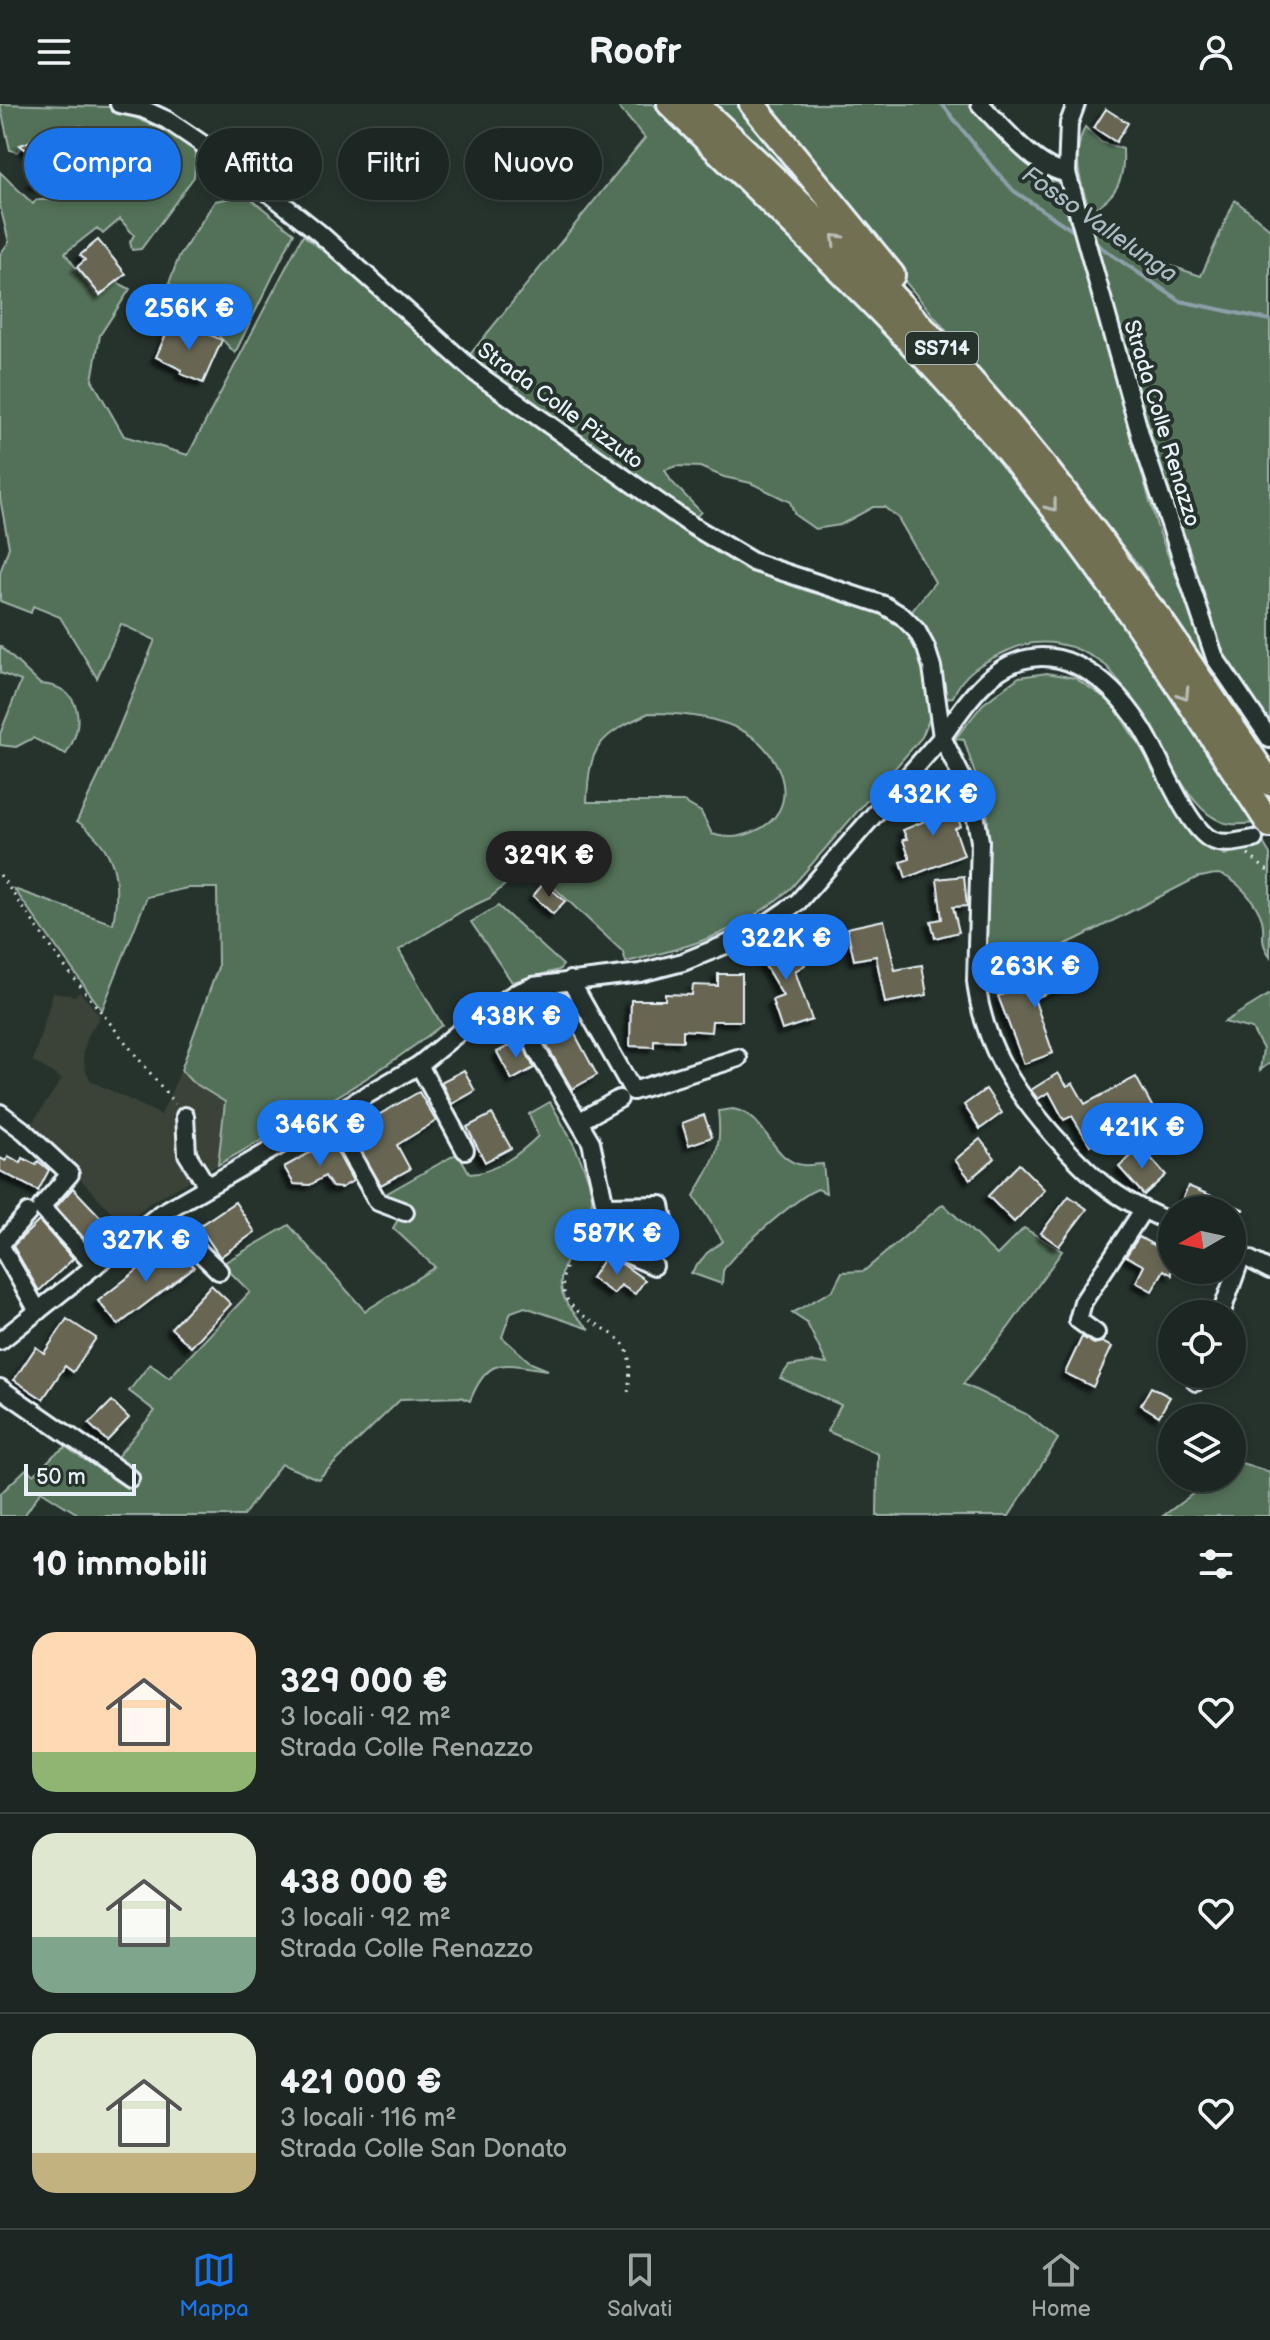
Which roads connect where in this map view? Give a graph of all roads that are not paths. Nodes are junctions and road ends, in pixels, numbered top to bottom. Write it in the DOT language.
graph roads {
  1 [pos="119,104"];
  2 [pos="670,104"];
  3 [pos="696,104"];
  4 [pos="752,104"];
  5 [pos="980,104"];
  6 [pos="1076,104"];
  7 [pos="1067,173"];
  8 [pos="1149,623"];
  9 [pos="942,737"];
  10 [pos="1270,739"];
  11 [pos="1270,783"];
  12 [pos="1255,835"];
  13 [pos="570,980"];
  14 [pos="514,994"];
  15 [pos="738,1058"];
  16 [pos="419,1065"];
  17 [pos="619,1099"];
  18 [pos="0,1113"];
  19 [pos="185,1116"];
  20 [pos="329,1116"];
  21 [pos="580,1121"];
  22 [pos="465,1150"];
  23 [pos="207,1186"];
  24 [pos="605,1206"];
  25 [pos="1143,1210"];
  26 [pos="405,1212"];
  27 [pos="28,1213"];
  28 [pos="160,1214"];
  29 [pos="1158,1217"];
  30 [pos="667,1237"];
  31 [pos="1246,1258"];
  32 [pos="95,1266"];
  33 [pos="654,1266"];
  34 [pos="1270,1270"];
  35 [pos="219,1271"];
  36 [pos="38,1311"];
  37 [pos="1096,1333"];
  38 [pos="0,1341"];
  39 [pos="0,1388"];
  40 [pos="130,1478"];
  1 -- 9 [label="street, Strada Colle Pizzuto"];
  2 -- 8 [label="highway, SS714, one-way"];
  8 -- 3 [label="highway, SS714, one-way"];
  4 -- 8 [label="highway"];
  5 -- 7 [label="street"];
  6 -- 7 [label="street, Strada Colle Renazzo"];
  7 -- 10 [label="street, Strada Colle Renazzo"];
  8 -- 11 [label="highway, SS714"];
  8 -- 12 [label="highway, SS714, one-way"];
  9 -- 12 [label="street"];
  9 -- 13 [label="street"];
  9 -- 25 [label="street, Strada Colle Pizzuto"];
  13 -- 14 [label="street"];
  13 -- 15 [label="street"];
  14 -- 16 [label="street"];
  14 -- 21 [label="street"];
  16 -- 20 [label="street"];
  16 -- 22 [label="street"];
  17 -- 21 [label="street"];
  18 -- 32 [label="street"];
  19 -- 23 [label="street"];
  20 -- 23 [label="street"];
  20 -- 26 [label="street"];
  21 -- 24 [label="street"];
  23 -- 28 [label="street"];
  24 -- 30 [label="street"];
  24 -- 33 [label="street"];
  25 -- 29 [label="street, Strada Colle Pizzuto"];
  25 -- 37 [label="street"];
  27 -- 36 [label="street"];
  28 -- 32 [label="street"];
  28 -- 35 [label="street"];
  31 -- 34 [label="street"];
  32 -- 36 [label="street"];
  36 -- 38 [label="street"];
  39 -- 40 [label="street"];
}
